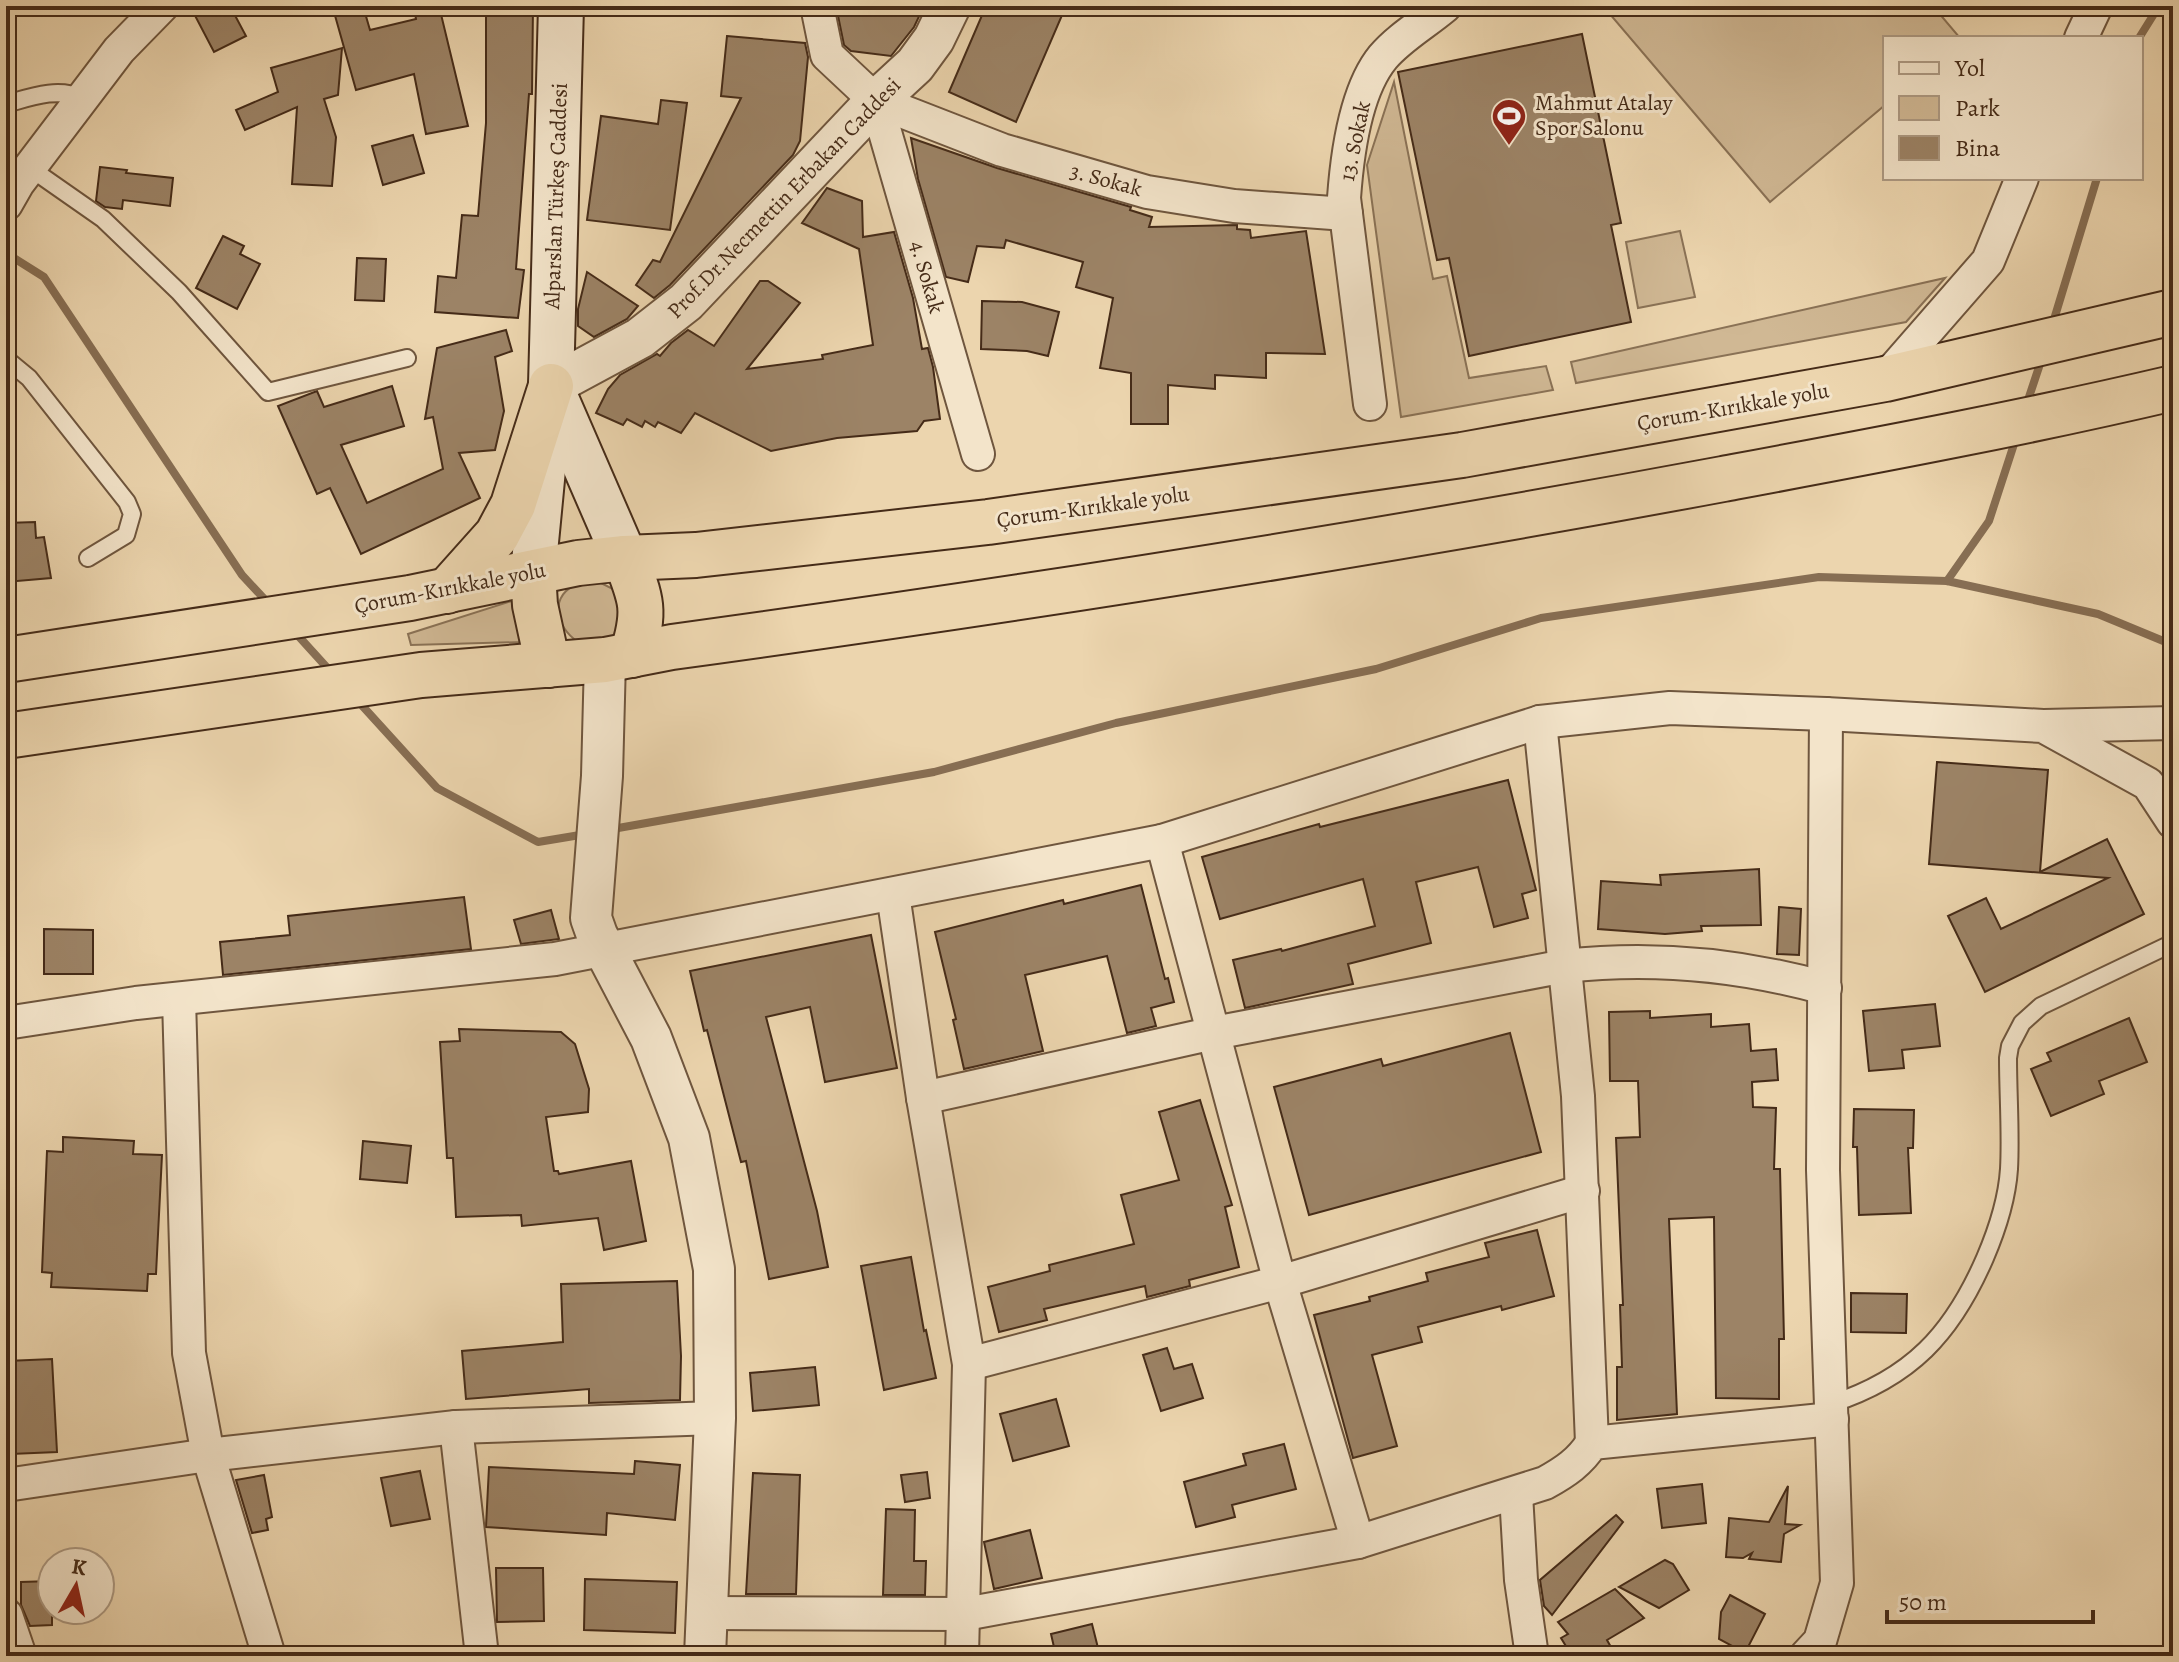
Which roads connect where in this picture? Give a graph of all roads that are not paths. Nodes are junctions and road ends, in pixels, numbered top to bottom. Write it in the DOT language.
graph roads {
  1 [pos="162,6"];
  2 [pos="561,6"];
  3 [pos="817,6"];
  4 [pos="950,6"];
  5 [pos="1445,6"];
  6 [pos="2096,6"];
  7 [pos="2082,36"];
  8 [pos="82,98"];
  9 [pos="876,101"];
  10 [pos="6,104"];
  11 [pos="2021,180"];
  12 [pos="18,185"];
  13 [pos="1346,214"];
  14 [pos="2173,312"];
  15 [pos="407,358"];
  16 [pos="6,359"];
  17 [pos="1885,379"];
  18 [pos="551,386"];
  19 [pos="2149,396"];
  20 [pos="1370,404"];
  21 [pos="978,454"];
  22 [pos="88,558"];
  23 [pos="625,558"];
  24 [pos="533,573"];
  25 [pos="428,594"];
  26 [pos="619,658"];
  27 [pos="6,660"];
  28 [pos="548,665"];
  29 [pos="1826,714"];
  30 [pos="1540,722"];
  31 [pos="2173,723"];
  32 [pos="2043,726"];
  33 [pos="6,736"];
  34 [pos="2172,809"];
  35 [pos="1162,841"];
  36 [pos="893,894"];
  37 [pos="598,934"];
  38 [pos="2173,943"];
  39 [pos="1565,966"];
  40 [pos="1825,988"];
  41 [pos="179,999"];
  42 [pos="6,1023"];
  43 [pos="1214,1033"];
  44 [pos="923,1098"];
  45 [pos="1583,1191"];
  46 [pos="1280,1282"];
  47 [pos="969,1364"];
  48 [pos="1831,1412"];
  49 [pos="715,1418"];
  50 [pos="456,1427"];
  51 [pos="1592,1443"];
  52 [pos="208,1455"];
  53 [pos="6,1485"];
  54 [pos="1516,1494"];
  55 [pos="1358,1542"];
  56 [pos="708,1613"];
  57 [pos="965,1614"];
  58 [pos="6,1615"];
  59 [pos="20,1656"];
  60 [pos="269,1656"];
  61 [pos="482,1656"];
  62 [pos="705,1656"];
  63 [pos="962,1656"];
  64 [pos="1532,1656"];
  65 [pos="1806,1656"];
  1 -- 8 [label="street"];
  2 -- 18 [label="main road, Alparslan Türkeş Caddesi"];
  3 -- 9 [label="street"];
  4 -- 9 [label="street, Prof.Dr.Necmettin Erbakan Caddesi"];
  5 -- 13 [label="street, 13. Sokak"];
  6 -- 7 [label="street"];
  8 -- 10 [label="lane"];
  8 -- 12 [label="street"];
  9 -- 13 [label="street, 3. Sokak"];
  9 -- 18 [label="street, Prof.Dr.Necmettin Erbakan Caddesi"];
  9 -- 21 [label="street, 4. Sokak"];
  11 -- 17 [label="street"];
  12 -- 15 [label="lane"];
  13 -- 20 [label="street, 13. Sokak"];
  14 -- 17 [label="highway, Çorum-Kırıkkale yolu"];
  16 -- 22 [label="lane"];
  17 -- 23 [label="highway, Çorum-Kırıkkale yolu"];
  18 -- 23 [label="main road"];
  18 -- 24 [label="main road, Alparslan Türkeş Caddesi"];
  18 -- 25 [label="highway"];
  19 -- 26 [label="highway"];
  23 -- 24 [label="highway, Çorum-Kırıkkale yolu"];
  23 -- 26 [label="highway"];
  24 -- 25 [label="highway, Çorum-Kırıkkale yolu"];
  24 -- 28 [label="highway"];
  25 -- 27 [label="highway, Çorum-Kırıkkale yolu"];
  26 -- 28 [label="highway"];
  26 -- 37 [label="street"];
  28 -- 33 [label="highway"];
  29 -- 30 [label="street"];
  29 -- 32 [label="street"];
  29 -- 40 [label="street"];
  30 -- 35 [label="street"];
  30 -- 39 [label="street"];
  31 -- 32 [label="street"];
  32 -- 34 [label="street"];
  35 -- 36 [label="street"];
  35 -- 43 [label="street"];
  36 -- 37 [label="street"];
  36 -- 44 [label="street"];
  37 -- 41 [label="street"];
  37 -- 49 [label="street"];
  38 -- 48 [label="lane"];
  39 -- 40 [label="street"];
  39 -- 43 [label="street"];
  39 -- 45 [label="street"];
  40 -- 48 [label="street"];
  41 -- 42 [label="street"];
  41 -- 52 [label="street"];
  43 -- 44 [label="street"];
  43 -- 46 [label="street"];
  44 -- 47 [label="street"];
  45 -- 46 [label="street"];
  45 -- 51 [label="street"];
  46 -- 47 [label="street"];
  46 -- 55 [label="street"];
  47 -- 57 [label="street"];
  48 -- 51 [label="street"];
  48 -- 65 [label="street"];
  49 -- 50 [label="street"];
  49 -- 56 [label="street"];
  50 -- 52 [label="street"];
  50 -- 61 [label="street"];
  51 -- 54 [label="street"];
  52 -- 53 [label="street"];
  52 -- 60 [label="street"];
  54 -- 55 [label="street"];
  54 -- 64 [label="street"];
  55 -- 57 [label="street"];
  56 -- 57 [label="street"];
  56 -- 62 [label="street"];
  57 -- 63 [label="street"];
  58 -- 59 [label="street"];
}
